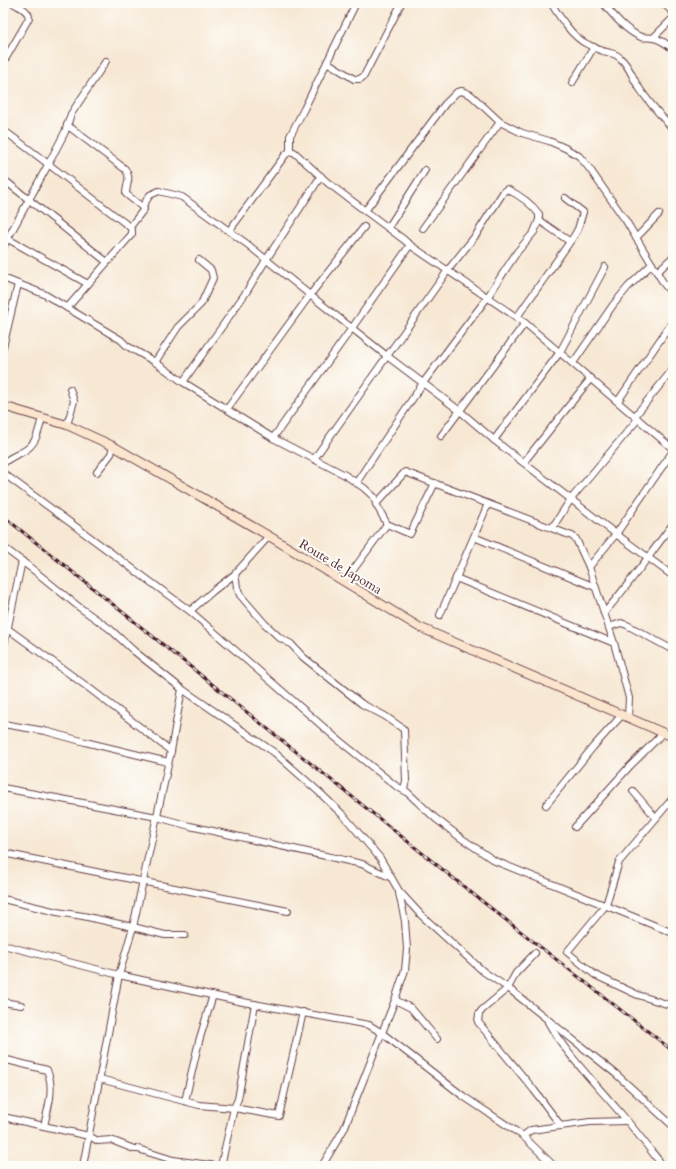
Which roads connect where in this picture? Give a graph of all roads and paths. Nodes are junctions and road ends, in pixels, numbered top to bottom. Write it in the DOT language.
graph roads {
  1 [pos="13,3"];
  2 [pos="356,3"];
  3 [pos="551,3"];
  4 [pos="603,3"];
  5 [pos="663,3"];
  6 [pos="400,6"];
  7 [pos="673,12"];
  8 [pos="673,18"];
  9 [pos="653,38"];
  10 [pos="594,47"];
  11 [pos="673,49"];
  12 [pos="106,61"];
  13 [pos="327,62"];
  14 [pos="3,63"];
  15 [pos="572,83"];
  16 [pos="500,122"];
  17 [pos="67,125"];
  18 [pos="673,129"];
  19 [pos="3,130"];
  20 [pos="290,152"];
  21 [pos="49,163"];
  22 [pos="425,170"];
  23 [pos="321,176"];
  24 [pos="3,179"];
  25 [pos="565,198"];
  26 [pos="28,199"];
  27 [pos="142,207"];
  28 [pos="365,211"];
  29 [pos="659,214"];
  30 [pos="539,220"];
  31 [pos="364,226"];
  32 [pos="130,227"];
  33 [pos="388,228"];
  34 [pos="423,228"];
  35 [pos="229,231"];
  36 [pos="636,238"];
  37 [pos="8,239"];
  38 [pos="569,241"];
  39 [pos="410,245"];
  40 [pos="3,247"];
  41 [pos="673,256"];
  42 [pos="199,260"];
  43 [pos="266,260"];
  44 [pos="107,262"];
  45 [pos="652,264"];
  46 [pos="605,267"];
  47 [pos="448,270"];
  48 [pos="657,272"];
  49 [pos="3,278"];
  50 [pos="18,284"];
  51 [pos="88,284"];
  52 [pos="310,295"];
  53 [pos="673,295"];
  54 [pos="487,298"];
  55 [pos="68,308"];
  56 [pos="517,317"];
  57 [pos="673,321"];
  58 [pos="525,323"];
  59 [pos="352,328"];
  60 [pos="4,333"];
  61 [pos="3,347"];
  62 [pos="560,352"];
  63 [pos="387,356"];
  64 [pos="155,362"];
  65 [pos="573,363"];
  66 [pos="673,368"];
  67 [pos="591,378"];
  68 [pos="183,382"];
  69 [pos="422,383"];
  70 [pos="70,389"];
  71 [pos="618,401"];
  72 [pos="3,406"];
  73 [pos="227,409"];
  74 [pos="460,411"];
  75 [pos="636,417"];
  76 [pos="42,418"];
  77 [pos="67,425"];
  78 [pos="441,436"];
  79 [pos="273,438"];
  80 [pos="494,440"];
  81 [pos="113,446"];
  82 [pos="673,450"];
  83 [pos="314,459"];
  84 [pos="524,462"];
  85 [pos="3,464"];
  86 [pos="97,472"];
  87 [pos="3,473"];
  88 [pos="356,483"];
  89 [pos="435,483"];
  90 [pos="571,499"];
  91 [pos="376,504"];
  92 [pos="488,504"];
  93 [pos="387,524"];
  94 [pos="673,524"];
  95 [pos="552,528"];
  96 [pos="616,534"];
  97 [pos="269,536"];
  98 [pos="474,537"];
  99 [pos="3,547"];
  100 [pos="646,558"];
  101 [pos="22,561"];
  102 [pos="589,567"];
  103 [pos="235,574"];
  104 [pos="673,576"];
  105 [pos="456,578"];
  106 [pos="344,581"];
  107 [pos="595,587"];
  108 [pos="190,611"];
  109 [pos="604,613"];
  110 [pos="440,615"];
  111 [pos="609,628"];
  112 [pos="8,629"];
  113 [pos="614,643"];
  114 [pos="3,650"];
  115 [pos="673,650"];
  116 [pos="182,689"];
  117 [pos="625,716"];
  118 [pos="3,724"];
  119 [pos="663,733"];
  120 [pos="673,737"];
  121 [pos="171,751"];
  122 [pos="168,762"];
  123 [pos="3,788"];
  124 [pos="404,789"];
  125 [pos="633,791"];
  126 [pos="673,798"];
  127 [pos="546,804"];
  128 [pos="157,817"];
  129 [pos="656,818"];
  130 [pos="575,827"];
  131 [pos="3,853"];
  132 [pos="390,877"];
  133 [pos="142,882"];
  134 [pos="399,891"];
  135 [pos="3,899"];
  136 [pos="606,905"];
  137 [pos="288,911"];
  138 [pos="133,927"];
  139 [pos="673,933"];
  140 [pos="185,935"];
  141 [pos="3,945"];
  142 [pos="534,953"];
  143 [pos="119,975"];
  144 [pos="508,988"];
  145 [pos="213,995"];
  146 [pos="396,1000"];
  147 [pos="3,1002"];
  148 [pos="254,1004"];
  149 [pos="21,1005"];
  150 [pos="673,1006"];
  151 [pos="303,1012"];
  152 [pos="547,1019"];
  153 [pos="382,1033"];
  154 [pos="437,1039"];
  155 [pos="3,1059"];
  156 [pos="100,1079"];
  157 [pos="185,1101"];
  158 [pos="234,1108"];
  159 [pos="3,1117"];
  160 [pos="626,1121"];
  161 [pos="44,1126"];
  162 [pos="561,1126"];
  163 [pos="673,1126"];
  164 [pos="89,1136"];
  165 [pos="522,1136"];
  166 [pos="83,1166"];
  167 [pos="217,1166"];
  168 [pos="221,1166"];
  169 [pos="322,1166"];
  170 [pos="554,1166"];
  171 [pos="663,1166"];
  1 -- 14 [label="street"];
  2 -- 13 [label="street"];
  3 -- 10 [label="street"];
  4 -- 9 [label="street"];
  5 -- 7 [label="street"];
  6 -- 13 [label="street"];
  8 -- 9 [label="street"];
  9 -- 11 [label="street"];
  10 -- 15 [label="street"];
  10 -- 18 [label="street"];
  12 -- 17 [label="street"];
  13 -- 20 [label="street"];
  16 -- 28 [label="street"];
  16 -- 34 [label="street"];
  16 -- 36 [label="street"];
  17 -- 21 [label="street"];
  17 -- 27 [label="street"];
  19 -- 21 [label="street"];
  20 -- 23 [label="street"];
  20 -- 35 [label="street"];
  21 -- 26 [label="street"];
  21 -- 32 [label="street"];
  22 -- 33 [label="street"];
  23 -- 28 [label="street"];
  23 -- 43 [label="street"];
  24 -- 26 [label="street"];
  25 -- 38 [label="street"];
  26 -- 37 [label="street"];
  26 -- 44 [label="street"];
  27 -- 32 [label="street"];
  27 -- 35 [label="street"];
  28 -- 33 [label="street"];
  29 -- 36 [label="street"];
  30 -- 38 [label="street"];
  30 -- 47 [label="street"];
  30 -- 54 [label="street"];
  31 -- 52 [label="street"];
  32 -- 44 [label="street"];
  33 -- 39 [label="street"];
  35 -- 43 [label="street"];
  36 -- 45 [label="street"];
  37 -- 40 [label="street"];
  37 -- 51 [label="street"];
  38 -- 56 [label="street"];
  39 -- 47 [label="street"];
  39 -- 59 [label="street"];
  41 -- 48 [label="street"];
  42 -- 64 [label="street"];
  43 -- 52 [label="street"];
  43 -- 68 [label="street"];
  44 -- 51 [label="street"];
  45 -- 48 [label="street"];
  45 -- 65 [label="street"];
  46 -- 62 [label="street"];
  47 -- 54 [label="street"];
  47 -- 63 [label="street"];
  48 -- 53 [label="street"];
  49 -- 50 [label="street"];
  50 -- 55 [label="street"];
  50 -- 60 [label="street"];
  51 -- 55 [label="street"];
  52 -- 59 [label="street"];
  52 -- 73 [label="street"];
  54 -- 56 [label="street"];
  54 -- 69 [label="street"];
  55 -- 64 [label="street"];
  56 -- 58 [label="street"];
  57 -- 71 [label="street"];
  58 -- 62 [label="street"];
  58 -- 74 [label="street"];
  59 -- 63 [label="street"];
  59 -- 79 [label="street"];
  60 -- 61 [label="street"];
  62 -- 65 [label="street"];
  62 -- 80 [label="street"];
  63 -- 69 [label="street"];
  63 -- 83 [label="street"];
  64 -- 68 [label="street"];
  65 -- 67 [label="street"];
  66 -- 75 [label="street"];
  67 -- 71 [label="street"];
  67 -- 84 [label="street"];
  68 -- 73 [label="street"];
  69 -- 74 [label="street"];
  69 -- 88 [label="street"];
  70 -- 77 [label="street"];
  71 -- 75 [label="street"];
  72 -- 76 [label="street, Route de Japoma"];
  73 -- 79 [label="street"];
  74 -- 78 [label="street"];
  74 -- 80 [label="street"];
  75 -- 82 [label="street"];
  75 -- 90 [label="street"];
  76 -- 77 [label="street, Route de Japoma"];
  76 -- 85 [label="street"];
  77 -- 81 [label="street, Route de Japoma"];
  79 -- 83 [label="street"];
  80 -- 84 [label="street"];
  81 -- 86 [label="street"];
  81 -- 97 [label="street, Route de Japoma"];
  82 -- 96 [label="street"];
  83 -- 88 [label="street"];
  84 -- 90 [label="street"];
  87 -- 108 [label="street"];
  88 -- 91 [label="street"];
  89 -- 91 [label="street"];
  89 -- 92 [label="street"];
  89 -- 93 [label="street"];
  90 -- 95 [label="street"];
  90 -- 96 [label="street"];
  91 -- 93 [label="street"];
  92 -- 95 [label="street"];
  92 -- 98 [label="street"];
  93 -- 106 [label="street"];
  94 -- 100 [label="street"];
  95 -- 102 [label="street"];
  96 -- 100 [label="street"];
  96 -- 102 [label="street"];
  97 -- 103 [label="street"];
  97 -- 106 [label="street, Route de Japoma"];
  98 -- 105 [label="street"];
  98 -- 107 [label="street"];
  99 -- 101 [label="street"];
  100 -- 104 [label="street"];
  100 -- 109 [label="street"];
  101 -- 112 [label="street"];
  101 -- 116 [label="street"];
  102 -- 107 [label="street"];
  103 -- 108 [label="street"];
  103 -- 124 [label="street"];
  105 -- 110 [label="street"];
  105 -- 113 [label="street"];
  106 -- 117 [label="street, Route de Japoma"];
  107 -- 109 [label="street"];
  108 -- 124 [label="street"];
  109 -- 111 [label="street"];
  111 -- 113 [label="street"];
  111 -- 115 [label="street"];
  112 -- 114 [label="street"];
  112 -- 121 [label="street"];
  113 -- 117 [label="street"];
  116 -- 121 [label="street"];
  116 -- 132 [label="street"];
  117 -- 119 [label="street, Route de Japoma"];
  117 -- 127 [label="street"];
  118 -- 122 [label="street"];
  119 -- 120 [label="street, Route de Japoma"];
  119 -- 130 [label="street"];
  121 -- 122 [label="street"];
  122 -- 128 [label="street"];
  123 -- 128 [label="street"];
  124 -- 136 [label="street"];
  125 -- 129 [label="street"];
  126 -- 129 [label="street"];
  128 -- 132 [label="street"];
  128 -- 133 [label="street"];
  129 -- 136 [label="street"];
  131 -- 133 [label="street"];
  132 -- 134 [label="street"];
  133 -- 137 [label="street"];
  133 -- 138 [label="street"];
  134 -- 144 [label="street"];
  134 -- 146 [label="street"];
  135 -- 138 [label="street"];
  136 -- 139 [label="street"];
  136 -- 150 [label="street"];
  138 -- 140 [label="street"];
  138 -- 143 [label="street"];
  141 -- 143 [label="street"];
  142 -- 144 [label="street"];
  143 -- 145 [label="street"];
  143 -- 156 [label="street"];
  144 -- 152 [label="street"];
  144 -- 162 [label="street"];
  145 -- 148 [label="street"];
  145 -- 157 [label="street"];
  146 -- 153 [label="street"];
  146 -- 154 [label="street"];
  147 -- 149 [label="street"];
  148 -- 151 [label="street"];
  148 -- 158 [label="street"];
  151 -- 153 [label="street"];
  151 -- 158 [label="street"];
  152 -- 160 [label="street"];
  152 -- 163 [label="street"];
  153 -- 165 [label="street"];
  153 -- 169 [label="street"];
  155 -- 161 [label="street"];
  156 -- 157 [label="street"];
  156 -- 164 [label="street"];
  157 -- 158 [label="street"];
  158 -- 168 [label="street"];
  159 -- 161 [label="street"];
  160 -- 162 [label="street"];
  160 -- 171 [label="street"];
  161 -- 164 [label="street"];
  162 -- 165 [label="street"];
  164 -- 166 [label="street"];
  164 -- 167 [label="street"];
  165 -- 170 [label="street"];
}
